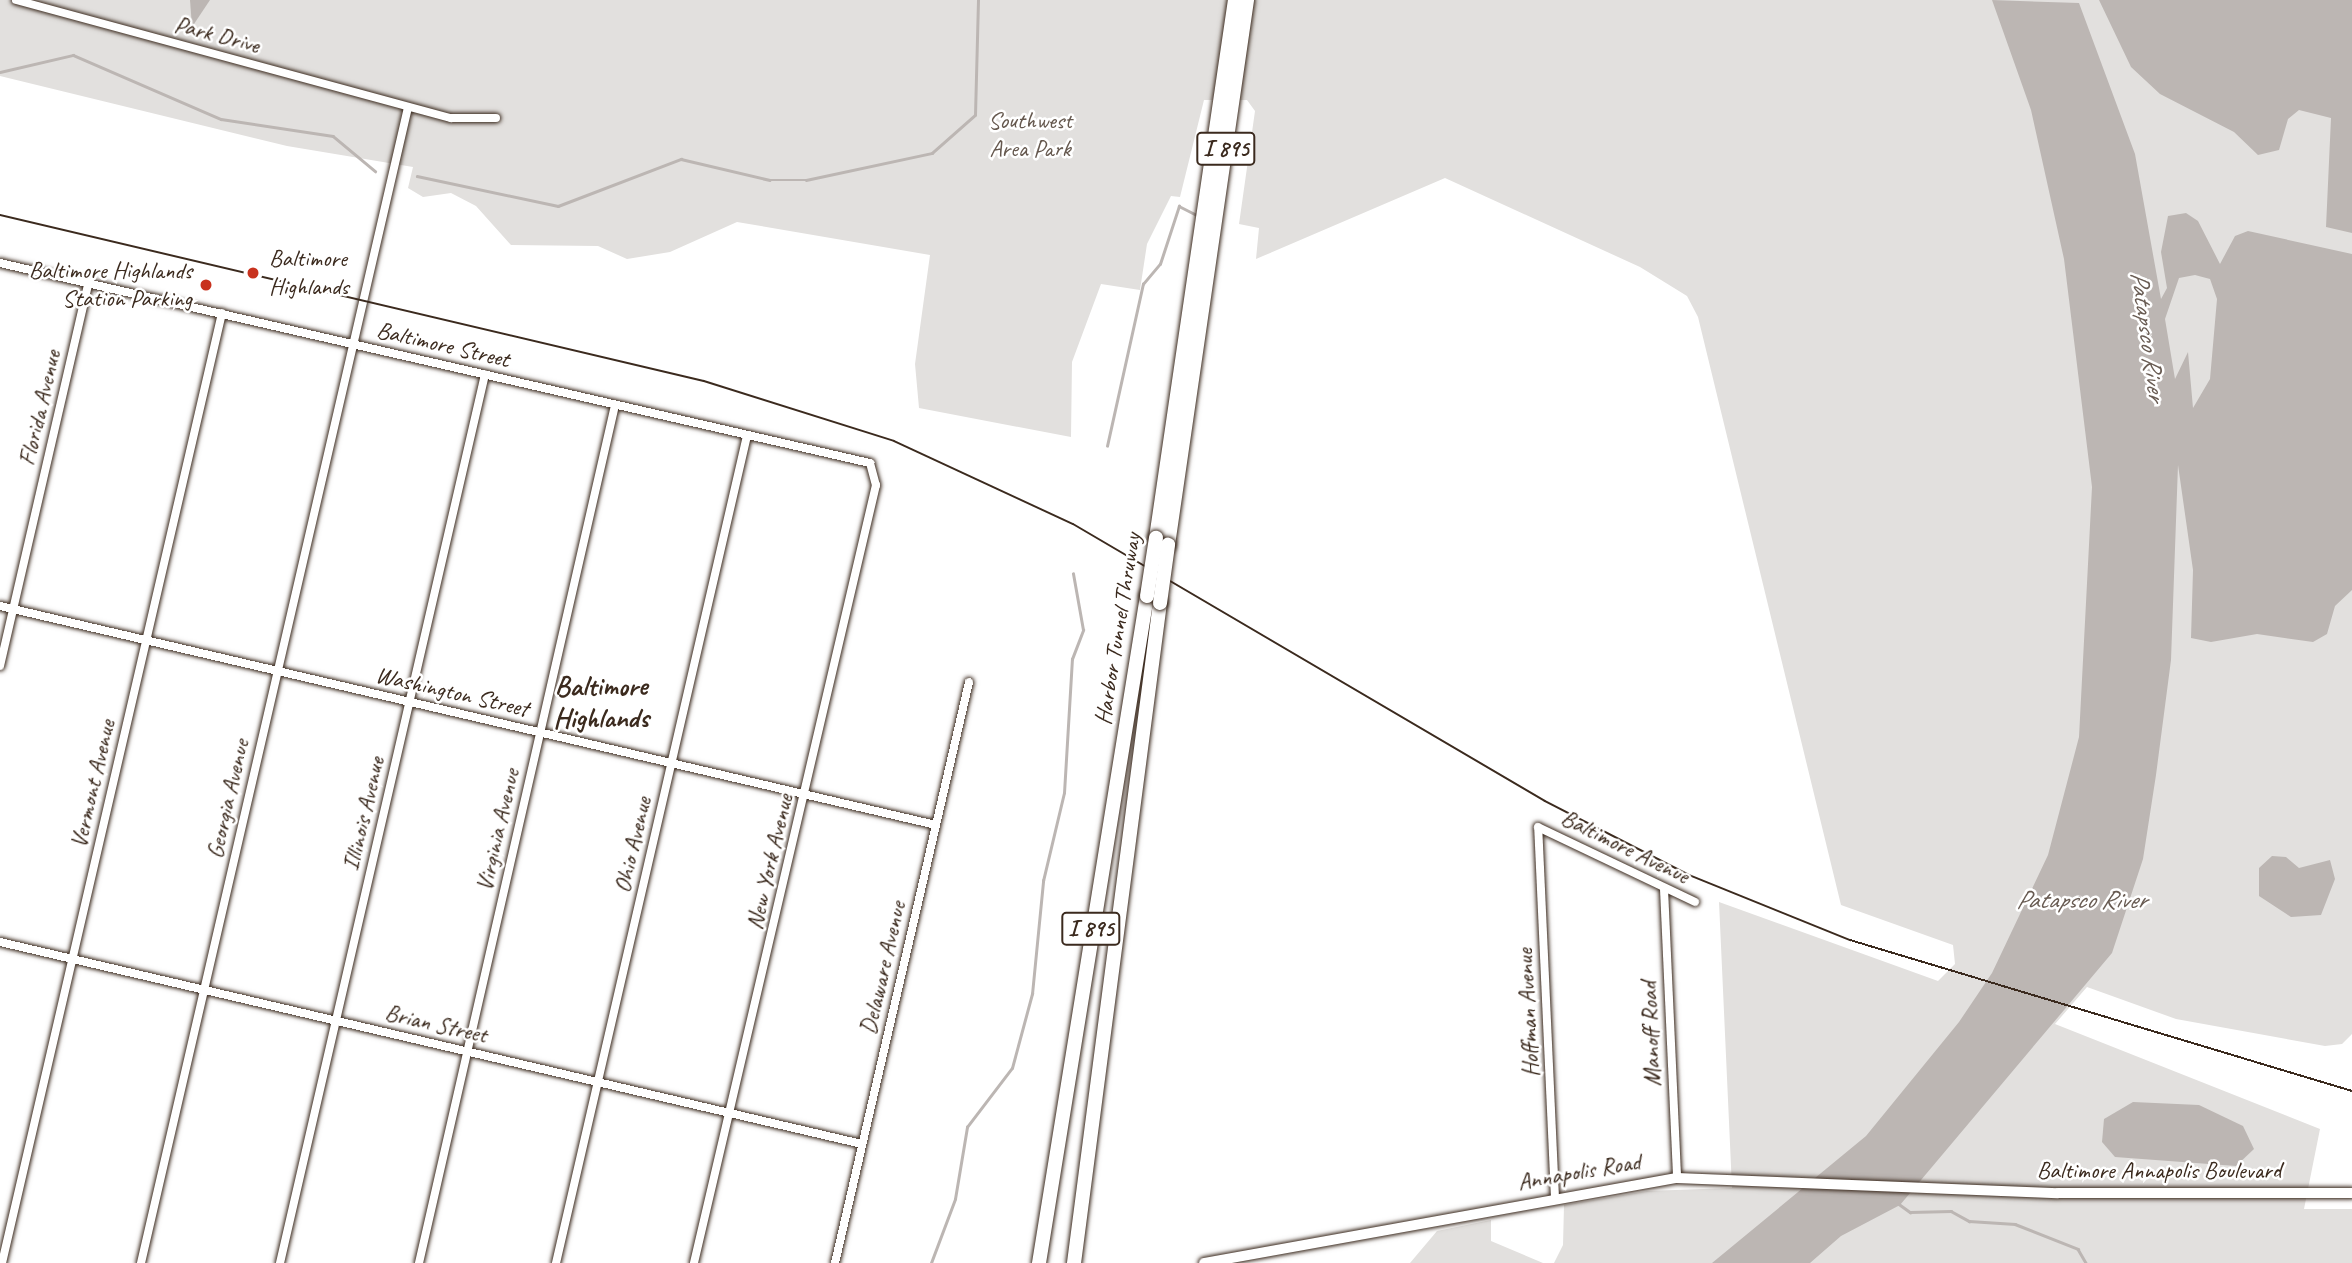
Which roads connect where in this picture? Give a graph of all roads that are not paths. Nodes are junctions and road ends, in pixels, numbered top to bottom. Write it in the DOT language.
graph roads {
  1 [pos="16,0"];
  2 [pos="1235,0"];
  3 [pos="1247,0"];
  4 [pos="408,107"];
  5 [pos="496,118"];
  6 [pos="0,262"];
  7 [pos="89,281"];
  8 [pos="1198,297"];
  9 [pos="222,313"];
  10 [pos="353,343"];
  11 [pos="485,374"];
  12 [pos="615,405"];
  13 [pos="747,436"];
  14 [pos="874,469"];
  15 [pos="1154,600"];
  16 [pos="0,606"];
  17 [pos="13,609"];
  18 [pos="146,640"];
  19 [pos="0,666"];
  20 [pos="278,671"];
  21 [pos="969,682"];
  22 [pos="409,702"];
  23 [pos="540,732"];
  24 [pos="672,763"];
  25 [pos="805,794"];
  26 [pos="936,825"];
  27 [pos="1538,827"];
  28 [pos="1664,889"];
  29 [pos="1695,902"];
  30 [pos="0,942"];
  31 [pos="72,959"];
  32 [pos="204,990"];
  33 [pos="336,1021"];
  34 [pos="466,1051"];
  35 [pos="598,1082"];
  36 [pos="730,1113"];
  37 [pos="862,1144"];
  38 [pos="1677,1178"];
  39 [pos="1967,1190"];
  40 [pos="2352,1193"];
  41 [pos="1555,1198"];
  42 [pos="1074,1261"];
  43 [pos="2,1263"];
  44 [pos="141,1263"];
  45 [pos="279,1263"];
  46 [pos="419,1263"];
  47 [pos="556,1263"];
  48 [pos="694,1263"];
  49 [pos="835,1263"];
  50 [pos="1039,1263"];
  51 [pos="1204,1263"];
  1 -- 4 [label="street, Park Drive"];
  2 -- 8 [label="highway, Harbor Tunnel Thruway / I 895"];
  3 -- 8 [label="highway, Harbor Tunnel Thruway / I 895"];
  4 -- 5 [label="street, Park Drive"];
  4 -- 10 [label="street"];
  6 -- 7 [label="street, Baltimore Street"];
  7 -- 9 [label="street, Baltimore Street"];
  7 -- 17 [label="street, Florida Avenue"];
  8 -- 15 [label="highway, Harbor Tunnel Thruway / I 895, bridge"];
  9 -- 10 [label="street, Baltimore Street"];
  9 -- 18 [label="street, Vermont Avenue"];
  10 -- 11 [label="street, Baltimore Street"];
  10 -- 20 [label="street, Georgia Avenue"];
  11 -- 12 [label="street, Baltimore Street"];
  11 -- 22 [label="street, Illinois Avenue"];
  12 -- 13 [label="street, Baltimore Street"];
  12 -- 23 [label="street, Virginia Avenue"];
  13 -- 14 [label="street, Baltimore Street"];
  13 -- 24 [label="street, Ohio Avenue"];
  14 -- 25 [label="street, New York Avenue"];
  15 -- 42 [label="highway, Harbor Tunnel Thruway / I 895"];
  15 -- 50 [label="highway, Harbor Tunnel Thruway / I 895"];
  16 -- 17 [label="street, Washington Street"];
  17 -- 18 [label="street, Washington Street"];
  17 -- 19 [label="street, Florida Avenue"];
  18 -- 20 [label="street, Washington Street"];
  18 -- 31 [label="street, Vermont Avenue"];
  20 -- 22 [label="street, Washington Street"];
  20 -- 32 [label="street, Georgia Avenue"];
  21 -- 26 [label="street, Delaware Avenue"];
  22 -- 23 [label="street, Washington Street"];
  22 -- 33 [label="street, Illinois Avenue"];
  23 -- 24 [label="street, Washington Street"];
  23 -- 34 [label="street, Virginia Avenue"];
  24 -- 25 [label="street, Washington Street"];
  24 -- 35 [label="street, Ohio Avenue"];
  25 -- 26 [label="street, Washington Street"];
  25 -- 36 [label="street, New York Avenue"];
  26 -- 37 [label="street, Delaware Avenue"];
  27 -- 28 [label="street, Baltimore Avenue"];
  27 -- 41 [label="street, Hoffman Avenue"];
  28 -- 29 [label="street, Baltimore Avenue"];
  28 -- 38 [label="street, Manoff Road"];
  30 -- 31 [label="street, Brian Street"];
  31 -- 32 [label="street, Brian Street"];
  31 -- 43 [label="street, Vermont Avenue"];
  32 -- 33 [label="street, Brian Street"];
  32 -- 44 [label="street, Georgia Avenue"];
  33 -- 34 [label="street, Brian Street"];
  33 -- 45 [label="street, Illinois Avenue"];
  34 -- 35 [label="street, Brian Street"];
  34 -- 46 [label="street, Virginia Avenue"];
  35 -- 36 [label="street, Brian Street"];
  35 -- 47 [label="street, Ohio Avenue"];
  36 -- 37 [label="street, Brian Street"];
  36 -- 48 [label="street, New York Avenue"];
  37 -- 49 [label="street, Delaware Avenue"];
  38 -- 39 [label="main road, Annapolis Road"];
  38 -- 41 [label="main road, Annapolis Road"];
  39 -- 40 [label="main road, Baltimore Annapolis Boulevard"];
  41 -- 51 [label="main road, Annapolis Road"];
}
